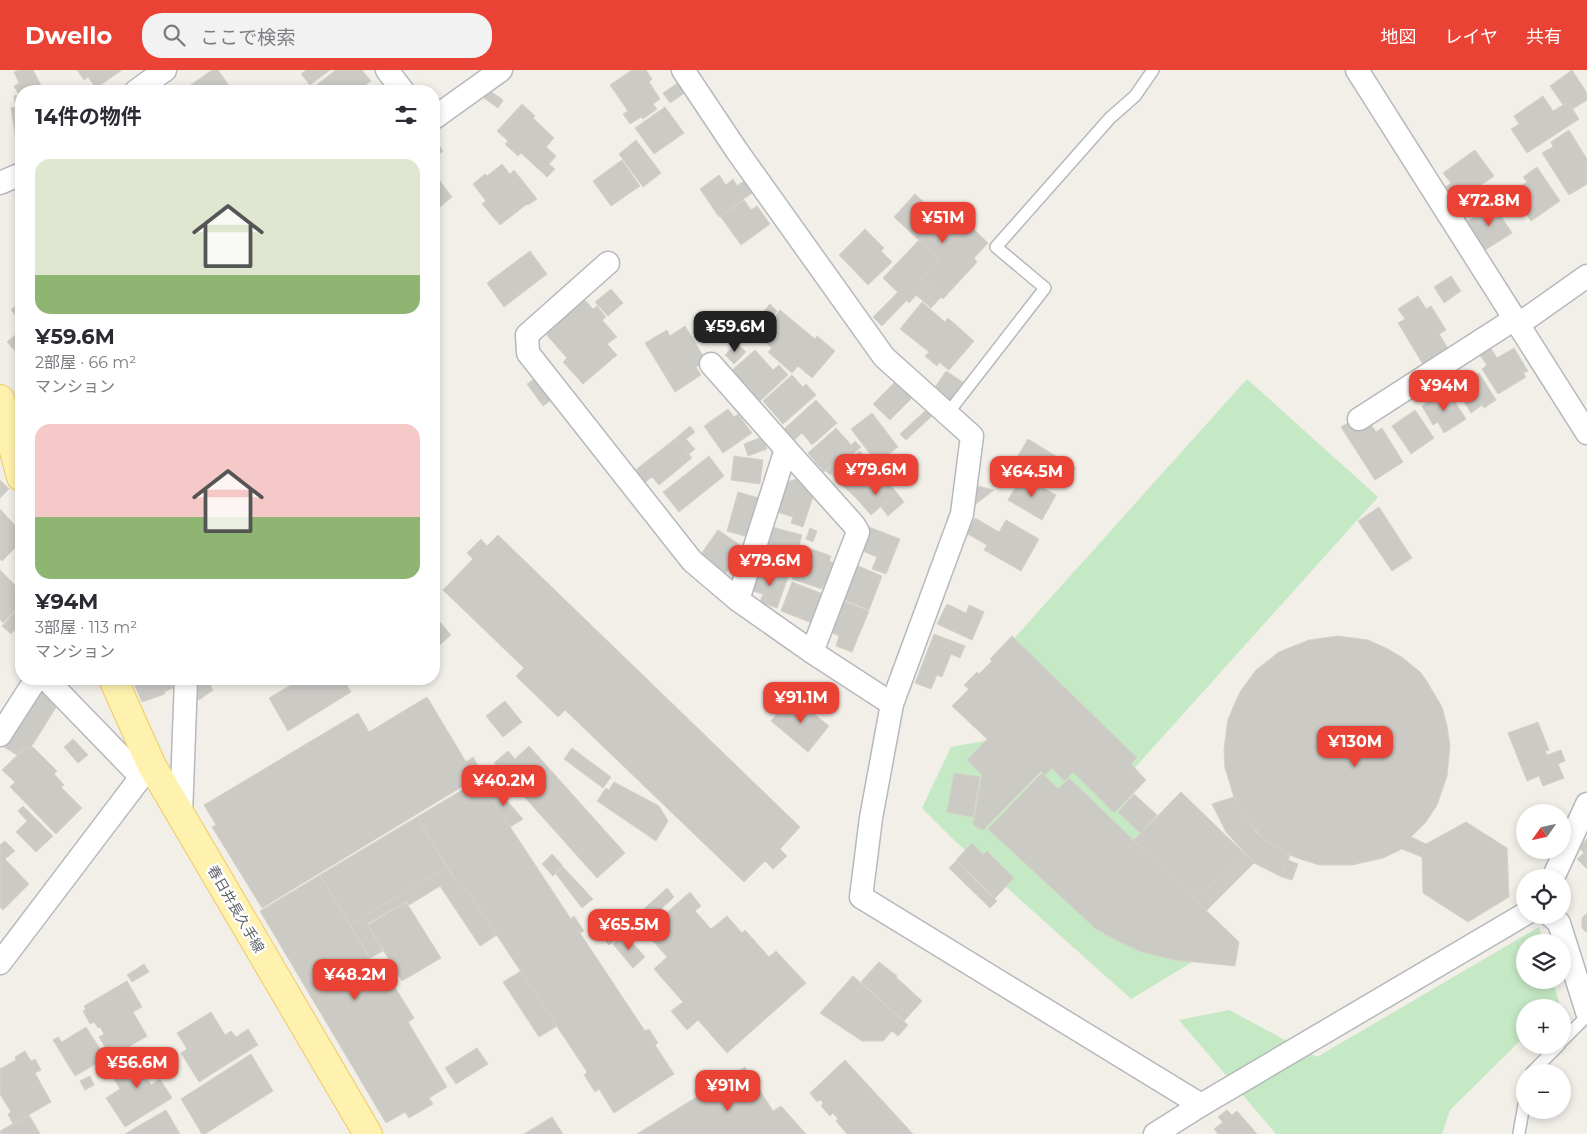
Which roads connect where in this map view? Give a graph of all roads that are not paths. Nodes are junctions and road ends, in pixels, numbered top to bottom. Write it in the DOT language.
graph roads {
  1 [pos="165,70"];
  2 [pos="387,70"];
  3 [pos="501,70"];
  4 [pos="683,70"];
  5 [pos="1153,70"];
  6 [pos="1357,70"];
  7 [pos="144,85"];
  8 [pos="398,85"];
  9 [pos="440,114"];
  10 [pos="15,177"];
  11 [pos="0,183"];
  12 [pos="608,263"];
  13 [pos="1587,276"];
  14 [pos="1517,321"];
  15 [pos="711,364"];
  16 [pos="0,399"];
  17 [pos="948,413"];
  18 [pos="1359,419"];
  19 [pos="1587,433"];
  20 [pos="786,449"];
  21 [pos="15,470"];
  22 [pos="738,600"];
  23 [pos="812,652"];
  24 [pos="32,685"];
  25 [pos="53,685"];
  26 [pos="115,685"];
  27 [pos="186,685"];
  28 [pos="892,704"];
  29 [pos="0,735"];
  30 [pos="147,772"];
  31 [pos="1587,804"];
  32 [pos="181,815"];
  33 [pos="1557,869"];
  34 [pos="1516,919"];
  35 [pos="1559,924"];
  36 [pos="0,963"];
  37 [pos="1587,1012"];
  38 [pos="1587,1016"];
  39 [pos="1571,1033"];
  40 [pos="1550,1054"];
  41 [pos="1540,1064"];
  42 [pos="1201,1105"];
  43 [pos="1521,1119"];
  44 [pos="1519,1133"];
  45 [pos="368,1134"];
  46 [pos="1155,1134"];
  1 -- 7 [label="street"];
  2 -- 8 [label="street"];
  3 -- 9 [label="street"];
  4 -- 17 [label="street"];
  5 -- 17 [label="lane"];
  6 -- 14 [label="street"];
  10 -- 11 [label="street"];
  12 -- 22 [label="street"];
  13 -- 14 [label="street"];
  14 -- 18 [label="street"];
  14 -- 19 [label="street"];
  15 -- 20 [label="street"];
  16 -- 21 [label="main road"];
  17 -- 28 [label="street"];
  20 -- 22 [label="street"];
  20 -- 23 [label="street"];
  22 -- 23 [label="street"];
  23 -- 28 [label="street"];
  24 -- 29 [label="street"];
  25 -- 30 [label="street"];
  26 -- 30 [label="main road, 春日井長久手線"];
  27 -- 32 [label="street"];
  28 -- 42 [label="street"];
  30 -- 32 [label="main road, 春日井長久手線"];
  30 -- 36 [label="street"];
  31 -- 33 [label="street"];
  32 -- 45 [label="main road, 春日井長久手線"];
  34 -- 42 [label="street"];
  35 -- 37 [label="street"];
  38 -- 39 [label="lane"];
  40 -- 41 [label="lane"];
  42 -- 46 [label="street"];
  43 -- 44 [label="lane"];
}
